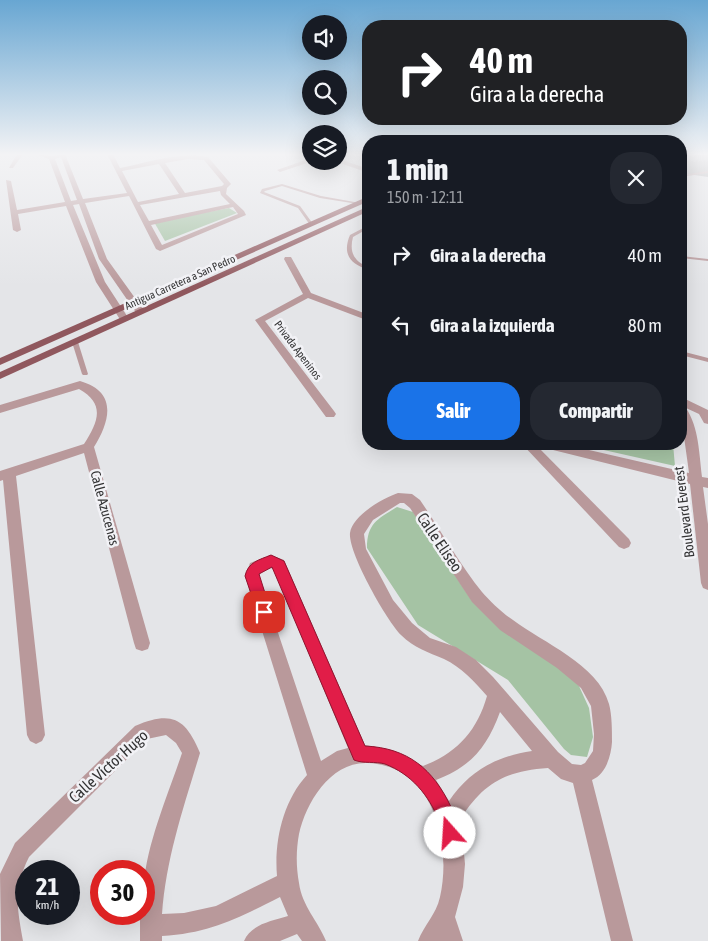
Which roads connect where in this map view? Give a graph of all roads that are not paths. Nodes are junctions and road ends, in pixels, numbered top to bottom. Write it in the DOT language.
graph roads {
  1 [pos="12,198"];
  2 [pos="68,198"];
  3 [pos="79,198"];
  4 [pos="103,198"];
  5 [pos="133,198"];
  6 [pos="173,198"];
  7 [pos="227,198"];
  8 [pos="275,198"];
  9 [pos="326,198"];
  10 [pos="362,201"];
  11 [pos="80,202"];
  12 [pos="358,203"];
  13 [pos="70,204"];
  14 [pos="136,204"];
  15 [pos="234,205"];
  16 [pos="362,211"];
  17 [pos="16,212"];
  18 [pos="146,224"];
  19 [pos="311,224"];
  20 [pos="18,230"];
  21 [pos="362,230"];
  22 [pos="687,258"];
  23 [pos="288,259"];
  24 [pos="708,260"];
  25 [pos="362,267"];
  26 [pos="308,294"];
  27 [pos="132,303"];
  28 [pos="117,310"];
  29 [pos="140,312"];
  30 [pos="362,315"];
  31 [pos="124,319"];
  32 [pos="75,342"];
  33 [pos="687,355"];
  34 [pos="708,360"];
  35 [pos="0,362"];
  36 [pos="0,376"];
  37 [pos="83,380"];
  38 [pos="687,404"];
  39 [pos="0,409"];
  40 [pos="330,414"];
  41 [pos="705,416"];
  42 [pos="687,422"];
  43 [pos="88,447"];
  44 [pos="534,450"];
  45 [pos="570,450"];
  46 [pos="5,474"];
  47 [pos="702,482"];
  48 [pos="624,543"];
  49 [pos="708,583"];
  50 [pos="142,644"];
  51 [pos="496,695"];
  52 [pos="36,736"];
  53 [pos="360,754"];
  54 [pos="551,759"];
  55 [pos="581,775"];
  56 [pos="317,776"];
  57 [pos="422,776"];
  58 [pos="448,821"];
  59 [pos="287,882"];
  60 [pos="445,919"];
  61 [pos="301,922"];
  62 [pos="151,934"];
  63 [pos="12,941"];
  64 [pos="254,941"];
  65 [pos="315,941"];
  66 [pos="429,941"];
  67 [pos="452,941"];
  68 [pos="622,941"];
  1 -- 17 [label="street"];
  2 -- 13 [label="street"];
  3 -- 11 [label="street"];
  4 -- 11 [label="street"];
  5 -- 14 [label="street"];
  6 -- 14 [label="street"];
  7 -- 15 [label="street"];
  8 -- 19 [label="lane"];
  9 -- 12 [label="lane"];
  10 -- 12 [label="main road, Antigua Carretera a San Pedro"];
  11 -- 13 [label="street"];
  11 -- 27 [label="street"];
  12 -- 19 [label="main road, Antigua Carretera a San Pedro"];
  13 -- 17 [label="street"];
  13 -- 28 [label="street"];
  14 -- 18 [label="street"];
  15 -- 18 [label="street"];
  15 -- 18 [label="street"];
  16 -- 29 [label="main road, Antigua Carretera a San Pedro"];
  17 -- 20 [label="street"];
  19 -- 27 [label="main road, Antigua Carretera a San Pedro"];
  21 -- 25 [label="lane"];
  22 -- 24 [label="lane"];
  23 -- 26 [label="street"];
  26 -- 30 [label="street"];
  26 -- 40 [label="street, Privada Apeninos"];
  27 -- 28 [label="main road, Antigua Carretera a San Pedro"];
  27 -- 29 [label="street"];
  28 -- 31 [label="street"];
  28 -- 35 [label="main road, Antigua Carretera a San Pedro"];
  29 -- 31 [label="main road, Antigua Carretera a San Pedro"];
  31 -- 32 [label="main road, Antigua Carretera a San Pedro"];
  32 -- 36 [label="main road, Antigua Carretera a San Pedro"];
  32 -- 37 [label="lane"];
  33 -- 34 [label="lane"];
  37 -- 39 [label="street"];
  37 -- 43 [label="street"];
  38 -- 41 [label="street"];
  42 -- 47 [label="street, Boulevard Everest"];
  43 -- 46 [label="street"];
  43 -- 50 [label="street, Calle Azucenas"];
  44 -- 48 [label="street"];
  45 -- 47 [label="street"];
  46 -- 52 [label="street"];
  47 -- 49 [label="street, Boulevard Everest"];
  51 -- 54 [label="street, Calle Eliseo"];
  51 -- 55 [label="street, Calle Eliseo"];
  51 -- 57 [label="street"];
  53 -- 56 [label="street"];
  53 -- 56 [label="street"];
  53 -- 57 [label="street"];
  54 -- 55 [label="street, Calle Eliseo"];
  54 -- 58 [label="street"];
  55 -- 68 [label="street"];
  56 -- 59 [label="street"];
  57 -- 58 [label="street"];
  58 -- 60 [label="street"];
  59 -- 61 [label="street"];
  59 -- 62 [label="street"];
  60 -- 66 [label="street"];
  60 -- 67 [label="street"];
  61 -- 64 [label="street"];
  61 -- 65 [label="street"];
  62 -- 63 [label="street, Calle Víctor Hugo"];
}
